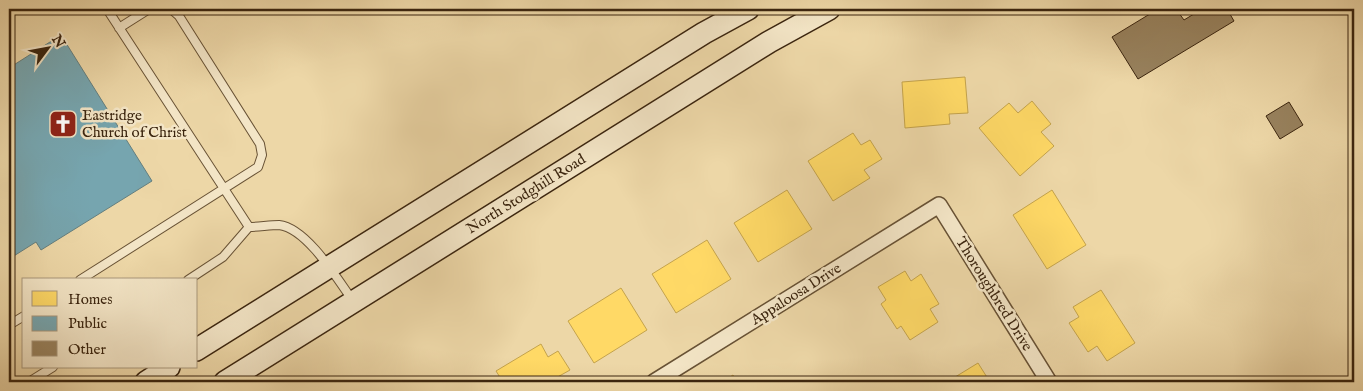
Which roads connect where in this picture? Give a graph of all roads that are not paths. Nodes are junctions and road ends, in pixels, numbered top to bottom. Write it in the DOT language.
graph roads {
  1 [pos="107,9"];
  2 [pos="149,9"];
  3 [pos="171,9"];
  4 [pos="748,9"];
  5 [pos="829,9"];
  6 [pos="120,28"];
  7 [pos="223,188"];
  8 [pos="939,205"];
  9 [pos="248,228"];
  10 [pos="329,267"];
  11 [pos="83,278"];
  12 [pos="191,278"];
  13 [pos="354,302"];
  14 [pos="22,317"];
  15 [pos="9,325"];
  16 [pos="198,349"];
  17 [pos="50,368"];
  18 [pos="168,368"];
  19 [pos="29,382"];
  20 [pos="146,382"];
  21 [pos="225,382"];
  22 [pos="654,382"];
  23 [pos="1049,382"];
  1 -- 6 [label="lane"];
  2 -- 6 [label="lane"];
  3 -- 7 [label="lane"];
  4 -- 10 [label="main road"];
  5 -- 13 [label="main road, North Stodghill Road"];
  6 -- 7 [label="lane"];
  7 -- 9 [label="lane"];
  7 -- 11 [label="lane"];
  8 -- 22 [label="street, Appaloosa Drive"];
  8 -- 23 [label="street, Thoroughbred Drive"];
  9 -- 10 [label="lane"];
  9 -- 12 [label="lane"];
  10 -- 13 [label="lane"];
  10 -- 16 [label="main road"];
  13 -- 21 [label="main road, North Stodghill Road"];
  14 -- 15 [label="lane"];
  17 -- 19 [label="lane"];
  18 -- 20 [label="main road"];
}
